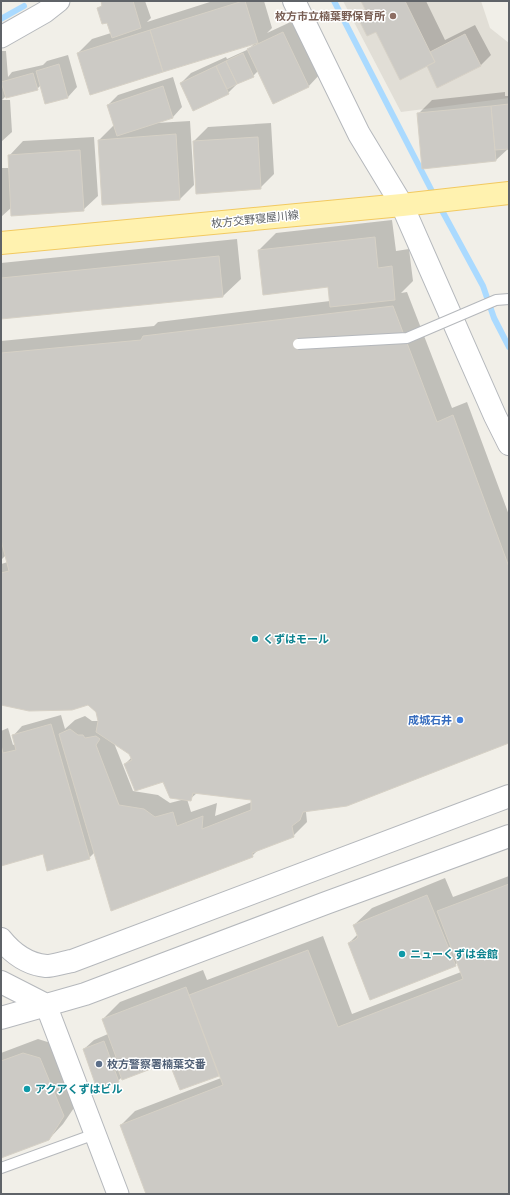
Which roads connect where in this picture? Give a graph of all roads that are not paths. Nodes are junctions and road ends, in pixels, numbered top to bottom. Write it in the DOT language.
graph roads {
  1 [pos="294,1"];
  2 [pos="48,5"];
  3 [pos="1,37"];
  4 [pos="509,192"];
  5 [pos="402,205"];
  6 [pos="1,243"];
  7 [pos="509,299"];
  8 [pos="298,344"];
  9 [pos="509,444"];
  10 [pos="509,796"];
  11 [pos="509,836"];
  12 [pos="3,944"];
  13 [pos="1,982"];
  14 [pos="46,1005"];
  15 [pos="1,1018"];
  16 [pos="95,1134"];
  17 [pos="1,1168"];
  18 [pos="118,1194"];
  1 -- 5 [label="street"];
  2 -- 3 [label="street"];
  4 -- 5 [label="main road, 枚方交野寝屋川線"];
  5 -- 6 [label="main road, 枚方交野寝屋川線"];
  5 -- 9 [label="street"];
  7 -- 8 [label="lane, bridge"];
  10 -- 12 [label="street"];
  11 -- 14 [label="street"];
  13 -- 14 [label="street"];
  14 -- 15 [label="street"];
  14 -- 16 [label="street"];
  16 -- 17 [label="lane"];
  16 -- 18 [label="street"];
}
